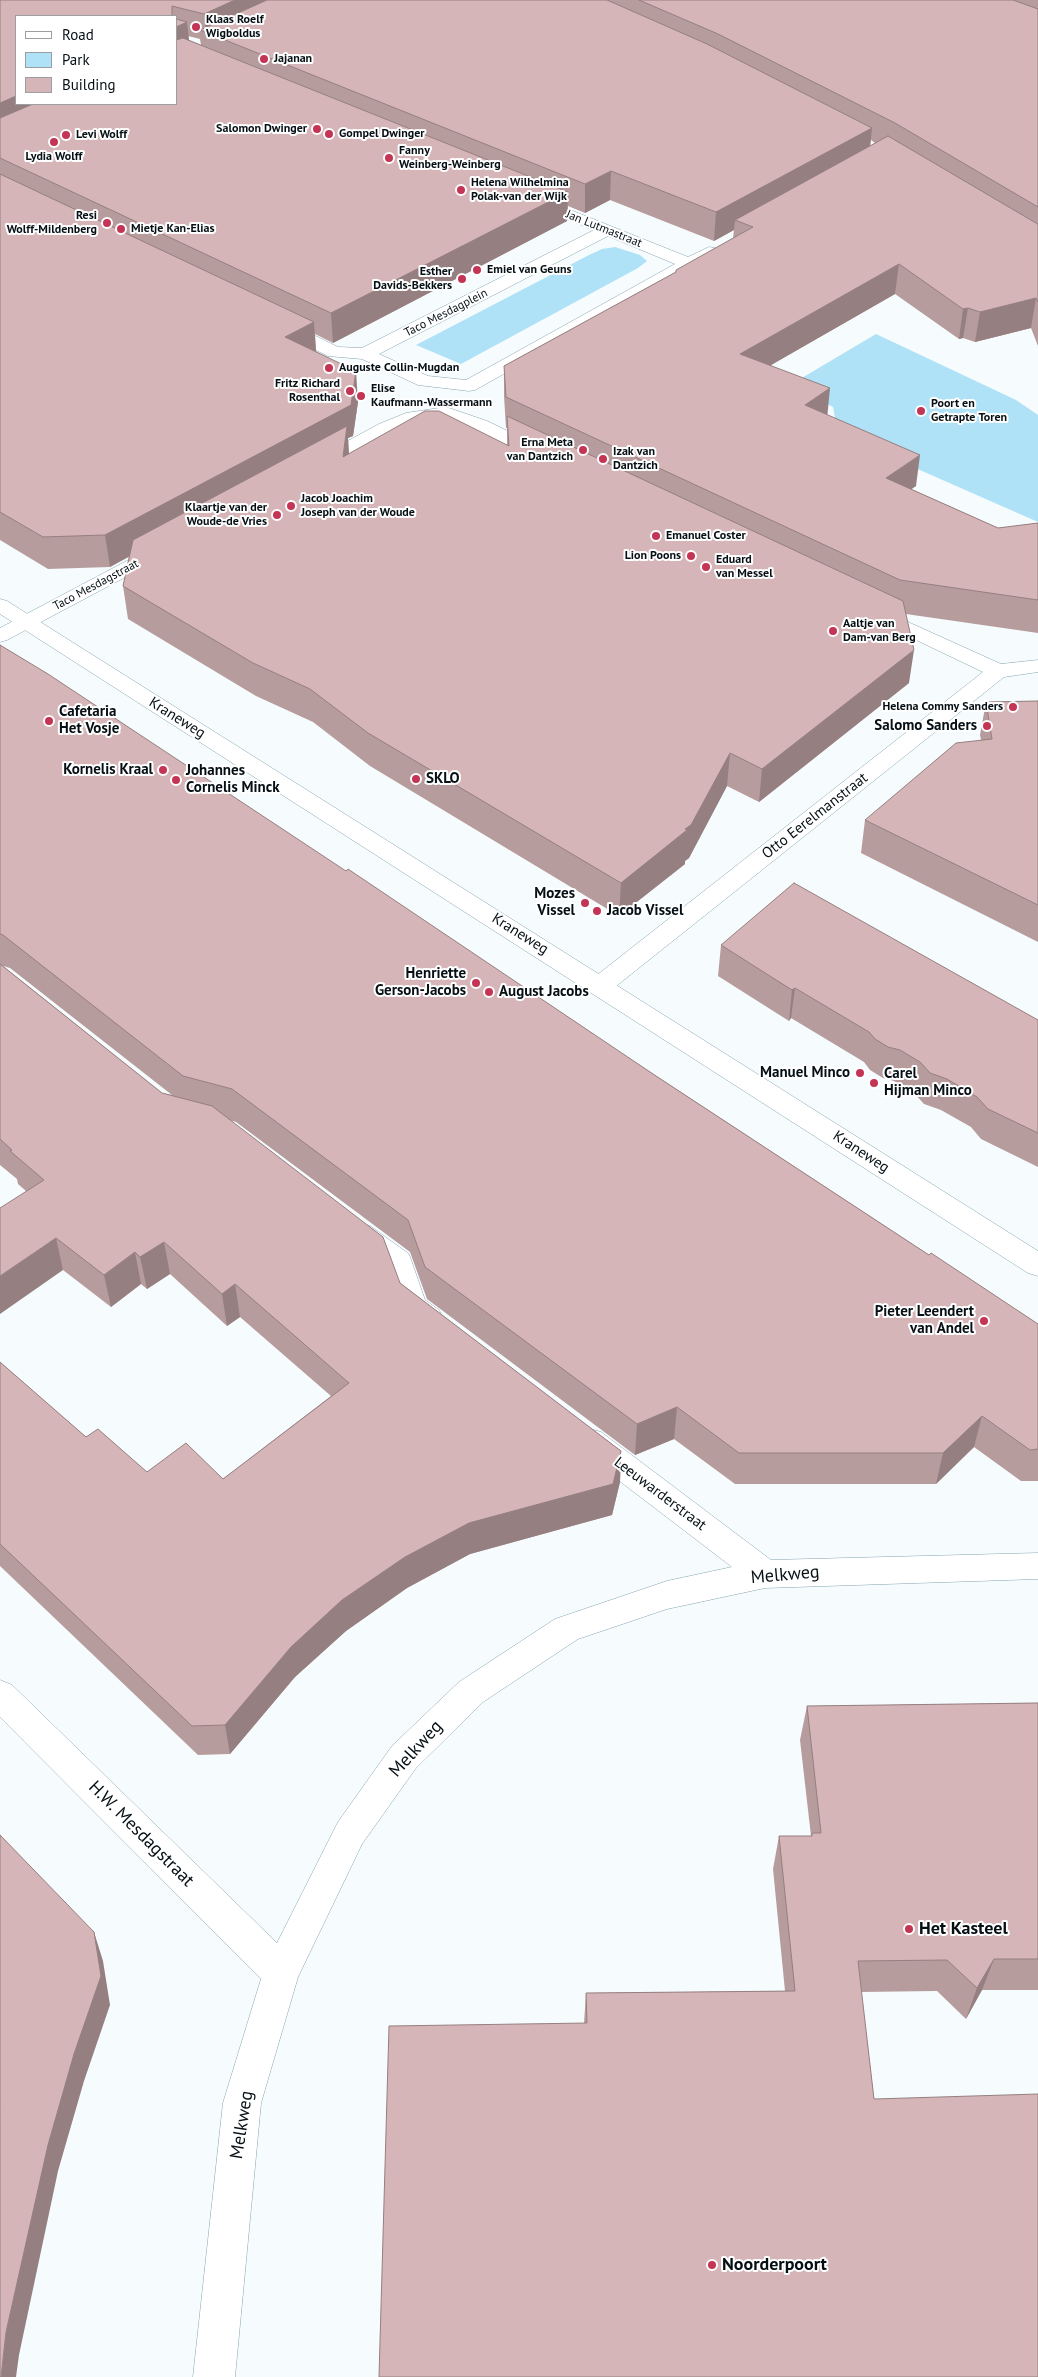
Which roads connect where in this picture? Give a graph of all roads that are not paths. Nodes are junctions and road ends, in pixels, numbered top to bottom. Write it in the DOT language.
graph roads {
  1 [pos="516,193"];
  2 [pos="608,230"];
  3 [pos="722,245"];
  4 [pos="688,264"];
  5 [pos="264,318"];
  6 [pos="365,354"];
  7 [pos="560,464"];
  8 [pos="298,476"];
  9 [pos="176,542"];
  10 [pos="0,605"];
  11 [pos="864,608"];
  12 [pos="27,622"];
  13 [pos="0,636"];
  14 [pos="1038,666"];
  15 [pos="998,671"];
  16 [pos="600,985"];
  17 [pos="336,1214"];
  18 [pos="1038,1265"];
  19 [pos="452,1336"];
  20 [pos="569,1425"];
  21 [pos="1038,1566"];
  22 [pos="765,1574"];
  23 [pos="0,1695"];
  24 [pos="281,1973"];
  25 [pos="214,2377"];
  1 -- 2 [label="street, Jan Lutmastraat"];
  2 -- 4 [label="street, Jan Lutmastraat"];
  2 -- 6 [label="street, Taco Mesdagplein"];
  3 -- 4 [label="street"];
  4 -- 6 [label="street"];
  5 -- 6 [label="street"];
  7 -- 8 [label="street"];
  9 -- 12 [label="street, Taco Mesdagstraat"];
  10 -- 12 [label="street, Kraneweg"];
  11 -- 15 [label="street"];
  12 -- 13 [label="street, Taco Mesdagstraat"];
  12 -- 16 [label="street, Kraneweg"];
  14 -- 15 [label="street"];
  15 -- 16 [label="street, Otto Eerelmanstraat"];
  16 -- 18 [label="street, Kraneweg"];
  17 -- 19 [label="street"];
  20 -- 22 [label="street, Leeuwarderstraat"];
  21 -- 22 [label="street, Melkweg"];
  22 -- 24 [label="street, Melkweg"];
  23 -- 24 [label="street, H.W. Mesdagstraat"];
  24 -- 25 [label="street, Melkweg"];
}
